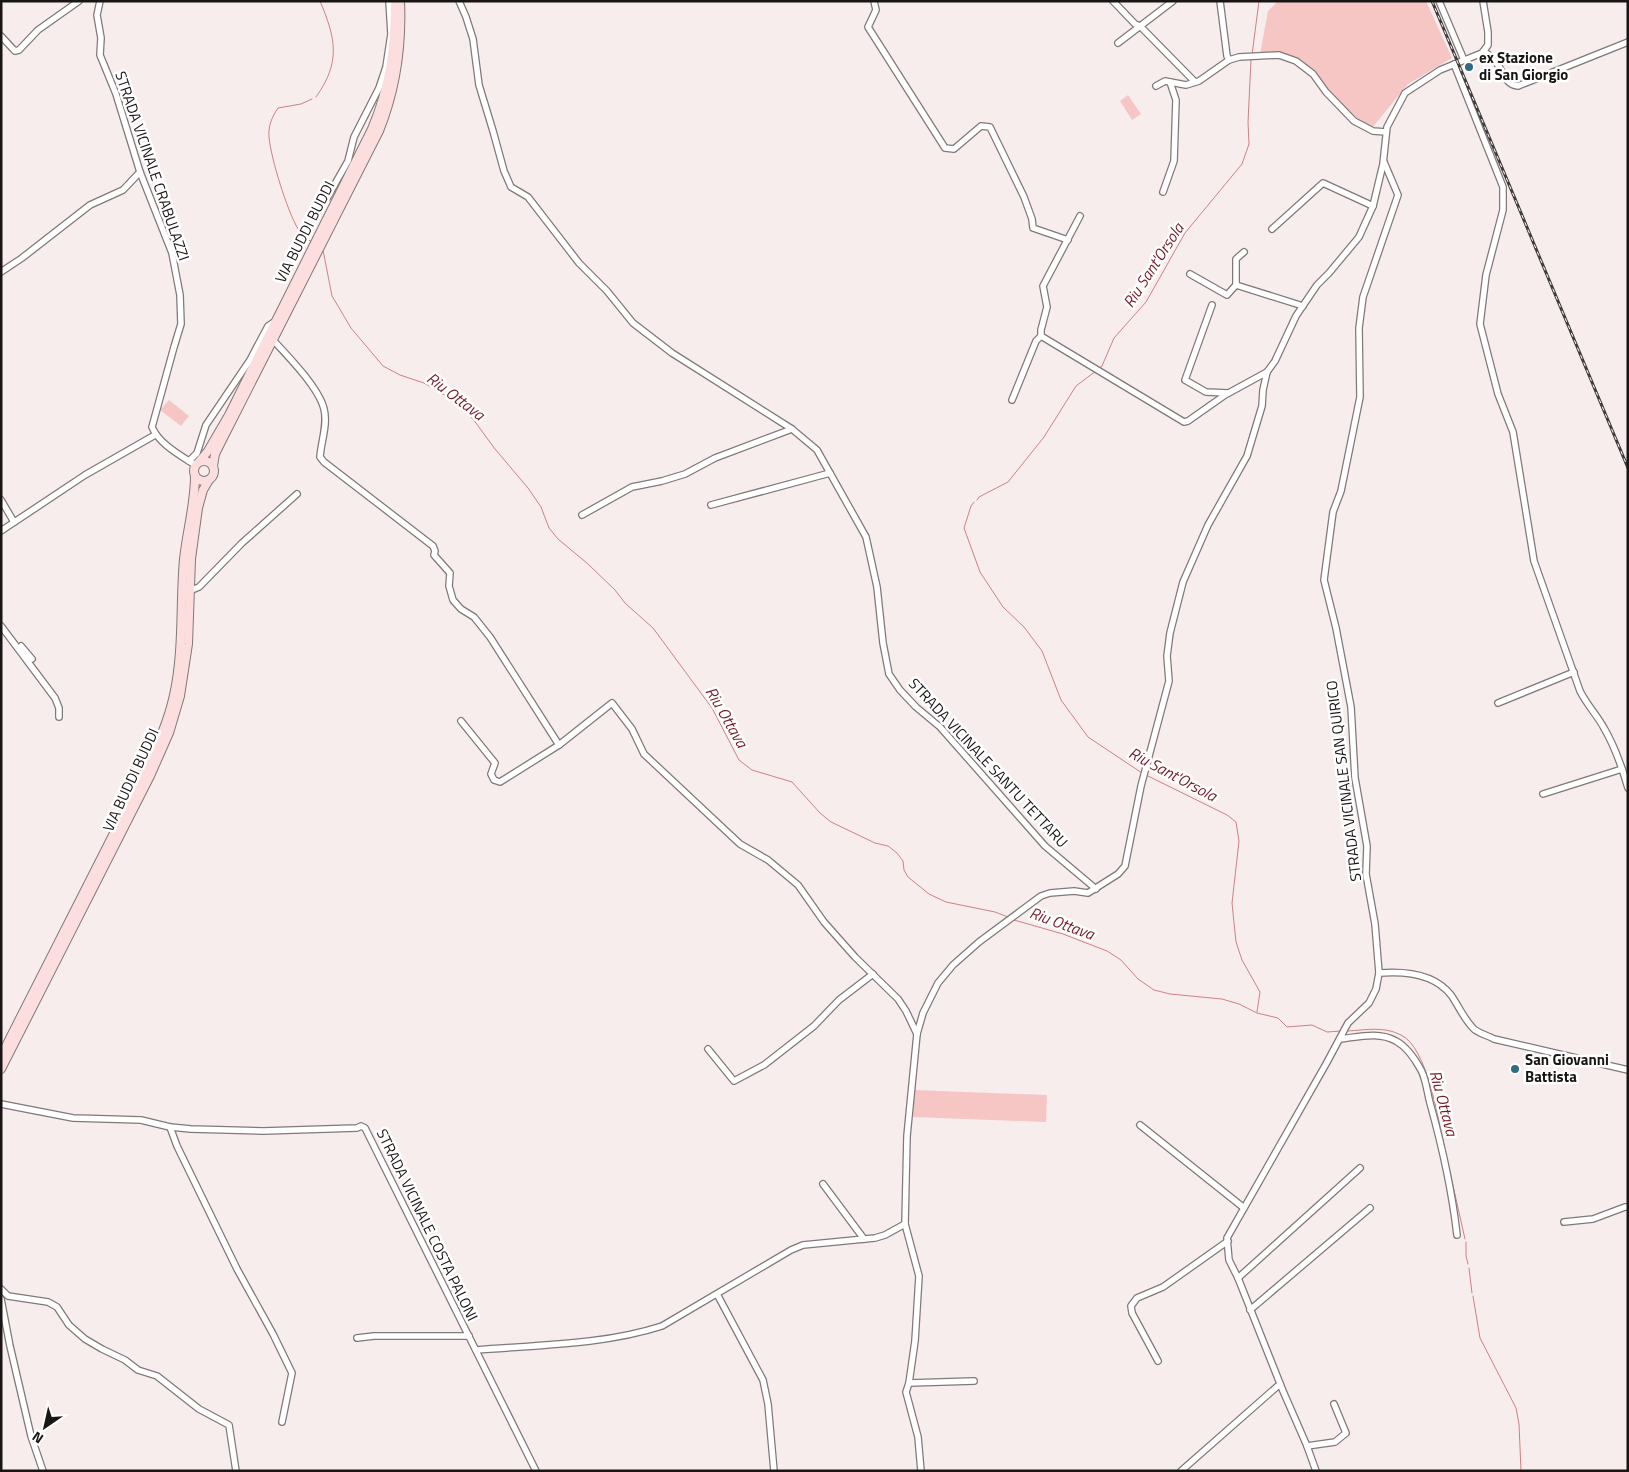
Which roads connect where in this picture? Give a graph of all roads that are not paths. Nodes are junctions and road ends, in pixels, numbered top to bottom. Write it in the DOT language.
graph roads {
  1 [pos="79,1"];
  2 [pos="100,1"];
  3 [pos="390,1"];
  4 [pos="395,1"];
  5 [pos="400,1"];
  6 [pos="459,1"];
  7 [pos="874,1"];
  8 [pos="1113,1"];
  9 [pos="1173,1"];
  10 [pos="1220,1"];
  11 [pos="1439,1"];
  12 [pos="1483,1"];
  13 [pos="1140,26"];
  14 [pos="1,36"];
  15 [pos="1628,42"];
  16 [pos="1118,43"];
  17 [pos="1484,51"];
  18 [pos="1230,60"];
  19 [pos="1464,60"];
  20 [pos="1454,64"];
  21 [pos="1170,82"];
  22 [pos="1195,82"];
  23 [pos="1156,86"];
  24 [pos="375,99"];
  25 [pos="378,116"];
  26 [pos="1386,132"];
  27 [pos="1384,162"];
  28 [pos="140,172"];
  29 [pos="1162,192"];
  30 [pos="327,198"];
  31 [pos="1373,206"];
  32 [pos="1080,216"];
  33 [pos="1272,229"];
  34 [pos="322,236"];
  35 [pos="1068,240"];
  36 [pos="314,252"];
  37 [pos="1244,252"];
  38 [pos="1,272"];
  39 [pos="1190,274"];
  40 [pos="1236,284"];
  41 [pos="1212,305"];
  42 [pos="1303,306"];
  43 [pos="275,322"];
  44 [pos="1041,336"];
  45 [pos="273,340"];
  46 [pos="1268,372"];
  47 [pos="239,376"];
  48 [pos="244,385"];
  49 [pos="1228,393"];
  50 [pos="1012,400"];
  51 [pos="792,429"];
  52 [pos="155,435"];
  53 [pos="194,463"];
  54 [pos="214,466"];
  55 [pos="830,473"];
  56 [pos="195,476"];
  57 [pos="209,480"];
  58 [pos="297,494"];
  59 [pos="1,500"];
  60 [pos="711,505"];
  61 [pos="582,515"];
  62 [pos="14,522"];
  63 [pos="1,531"];
  64 [pos="189,591"];
  65 [pos="1,621"];
  66 [pos="1,626"];
  67 [pos="32,659"];
  68 [pos="1574,672"];
  69 [pos="1498,703"];
  70 [pos="59,717"];
  71 [pos="461,721"];
  72 [pos="559,745"];
  73 [pos="1622,769"];
  74 [pos="1628,788"];
  75 [pos="1543,794"];
  76 [pos="1096,889"];
  77 [pos="1379,972"];
  78 [pos="873,974"];
  79 [pos="917,1034"];
  80 [pos="1342,1034"];
  81 [pos="708,1049"];
  82 [pos="1,1056"];
  83 [pos="1,1069"];
  84 [pos="1628,1070"];
  85 [pos="2,1103"];
  86 [pos="1140,1125"];
  87 [pos="170,1127"];
  88 [pos="1360,1168"];
  89 [pos="823,1184"];
  90 [pos="1628,1207"];
  91 [pos="1244,1208"];
  92 [pos="1370,1208"];
  93 [pos="1564,1222"];
  94 [pos="905,1224"];
  95 [pos="1457,1235"];
  96 [pos="864,1239"];
  97 [pos="1228,1241"];
  98 [pos="1238,1278"];
  99 [pos="1,1289"];
  100 [pos="717,1294"];
  101 [pos="1,1299"];
  102 [pos="1250,1310"];
  103 [pos="469,1336"];
  104 [pos="357,1338"];
  105 [pos="476,1350"];
  106 [pos="1158,1361"];
  107 [pos="974,1380"];
  108 [pos="909,1383"];
  109 [pos="1280,1384"];
  110 [pos="1334,1404"];
  111 [pos="282,1422"];
  112 [pos="1307,1446"];
  113 [pos="44,1471"];
  114 [pos="236,1471"];
  115 [pos="536,1471"];
  116 [pos="774,1471"];
  117 [pos="921,1471"];
  118 [pos="1181,1471"];
  119 [pos="1316,1471"];
  1 -- 14 [label="street"];
  2 -- 28 [label="street, STRADA VICINALE CRABULAZZI"];
  3 -- 24 [label="street"];
  4 -- 25 [label="main road, VIA BUDDI BUDDI"];
  5 -- 34 [label="main road, VIA BUDDI BUDDI"];
  6 -- 51 [label="street, STRADA VICINALE SANTU TETTARU"];
  7 -- 35 [label="street"];
  8 -- 13 [label="street"];
  9 -- 13 [label="street"];
  10 -- 18 [label="street"];
  11 -- 19 [label="street"];
  12 -- 17 [label="street"];
  13 -- 16 [label="street"];
  13 -- 22 [label="street"];
  15 -- 17 [label="street"];
  17 -- 19 [label="street"];
  18 -- 22 [label="street"];
  18 -- 26 [label="street"];
  19 -- 20 [label="street"];
  20 -- 26 [label="street"];
  20 -- 68 [label="street"];
  21 -- 22 [label="street"];
  21 -- 23 [label="street"];
  21 -- 29 [label="street"];
  24 -- 25 [label="street"];
  24 -- 30 [label="street"];
  25 -- 34 [label="main road, VIA BUDDI BUDDI"];
  26 -- 27 [label="street"];
  27 -- 31 [label="street"];
  27 -- 77 [label="street, STRADA VICINALE SAN QUIRICO"];
  28 -- 38 [label="street"];
  28 -- 52 [label="street, STRADA VICINALE CRABULAZZI"];
  31 -- 33 [label="street"];
  31 -- 42 [label="street"];
  32 -- 35 [label="street"];
  34 -- 36 [label="main road, VIA BUDDI BUDDI"];
  35 -- 44 [label="street"];
  36 -- 43 [label="main road, VIA BUDDI BUDDI"];
  36 -- 45 [label="main road, VIA BUDDI BUDDI"];
  37 -- 40 [label="street"];
  39 -- 40 [label="street"];
  40 -- 42 [label="street"];
  41 -- 49 [label="street"];
  42 -- 46 [label="street"];
  43 -- 47 [label="street"];
  43 -- 48 [label="main road, VIA BUDDI BUDDI"];
  44 -- 49 [label="street"];
  44 -- 50 [label="street"];
  45 -- 54 [label="main road, VIA BUDDI BUDDI"];
  45 -- 72 [label="street"];
  46 -- 49 [label="street"];
  46 -- 76 [label="street"];
  47 -- 48 [label="street"];
  47 -- 53 [label="street"];
  48 -- 53 [label="main road, VIA BUDDI BUDDI"];
  51 -- 55 [label="street, STRADA VICINALE SANTU TETTARU"];
  51 -- 61 [label="street"];
  52 -- 53 [label="street"];
  52 -- 62 [label="street"];
  53 -- 54 [label="main road"];
  53 -- 56 [label="main road"];
  54 -- 57 [label="main road"];
  55 -- 60 [label="street"];
  55 -- 76 [label="street, STRADA VICINALE SANTU TETTARU"];
  56 -- 57 [label="main road"];
  56 -- 82 [label="main road, VIA BUDDI BUDDI"];
  57 -- 64 [label="main road, VIA BUDDI BUDDI"];
  58 -- 64 [label="street"];
  59 -- 62 [label="street"];
  62 -- 63 [label="street"];
  64 -- 83 [label="main road, VIA BUDDI BUDDI"];
  65 -- 67 [label="street"];
  66 -- 70 [label="street"];
  68 -- 69 [label="street"];
  68 -- 73 [label="street"];
  71 -- 72 [label="street"];
  72 -- 78 [label="street"];
  73 -- 74 [label="street"];
  73 -- 75 [label="street"];
  76 -- 79 [label="street"];
  77 -- 80 [label="street, STRADA VICINALE SAN QUIRICO"];
  77 -- 84 [label="street"];
  78 -- 79 [label="street"];
  78 -- 81 [label="street"];
  79 -- 94 [label="street"];
  80 -- 91 [label="street, STRADA VICINALE SAN QUIRICO"];
  80 -- 95 [label="street"];
  85 -- 87 [label="street, STRADA VICINALE COSTA PALONI"];
  86 -- 91 [label="street"];
  87 -- 103 [label="street, STRADA VICINALE COSTA PALONI"];
  87 -- 111 [label="street"];
  88 -- 98 [label="street"];
  89 -- 96 [label="street"];
  90 -- 93 [label="street"];
  91 -- 97 [label="street, STRADA VICINALE SAN QUIRICO"];
  92 -- 102 [label="street"];
  94 -- 96 [label="street"];
  94 -- 108 [label="street"];
  96 -- 100 [label="street"];
  97 -- 98 [label="street"];
  97 -- 106 [label="street"];
  98 -- 102 [label="street"];
  99 -- 114 [label="street"];
  100 -- 105 [label="street"];
  100 -- 116 [label="street"];
  101 -- 113 [label="street"];
  102 -- 109 [label="street"];
  103 -- 104 [label="street"];
  103 -- 105 [label="street, STRADA VICINALE COSTA PALONI"];
  105 -- 115 [label="street, STRADA VICINALE COSTA PALONI"];
  107 -- 108 [label="street"];
  108 -- 117 [label="street"];
  109 -- 112 [label="street"];
  109 -- 118 [label="street"];
  110 -- 112 [label="street"];
  112 -- 119 [label="street"];
}
